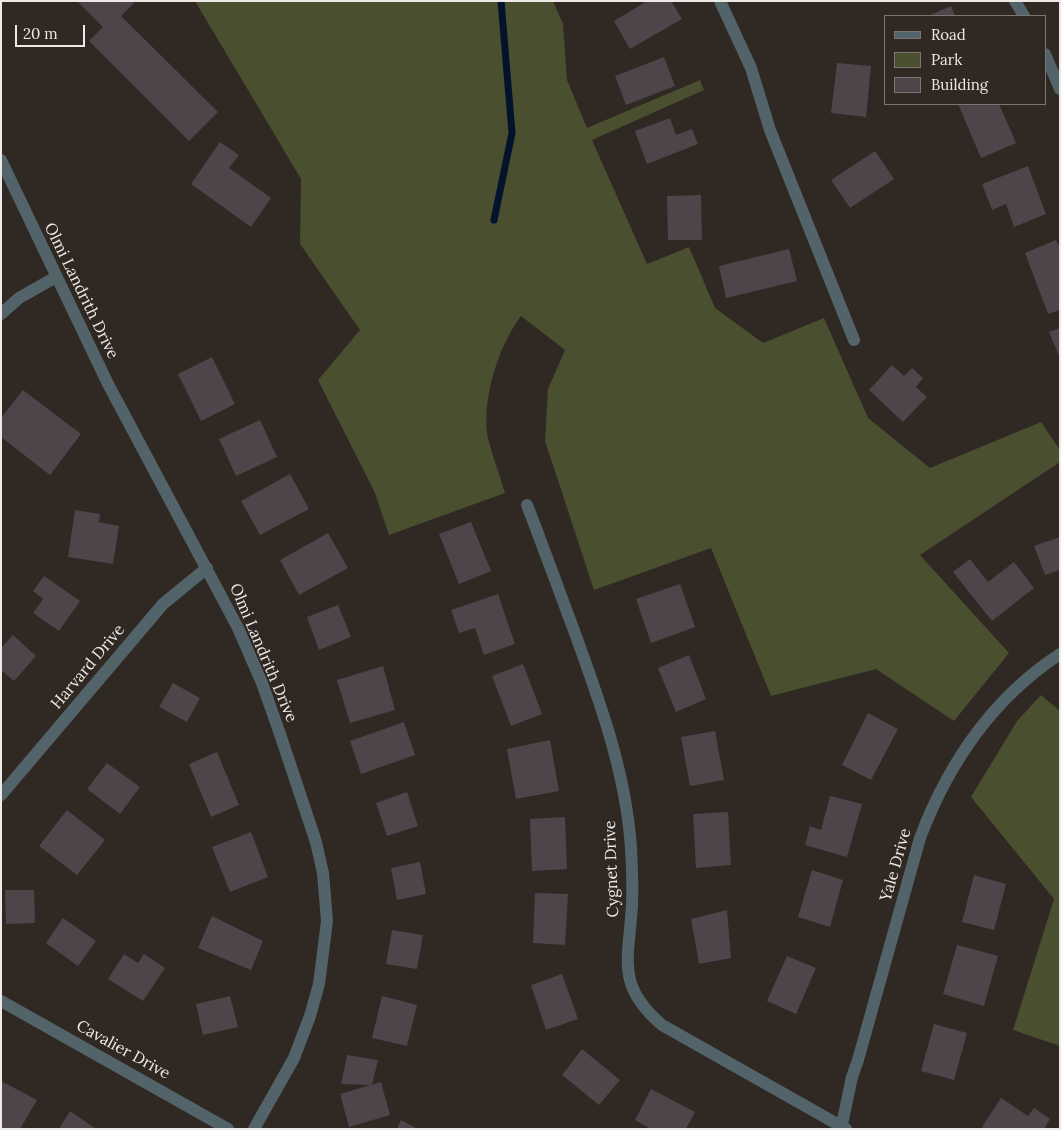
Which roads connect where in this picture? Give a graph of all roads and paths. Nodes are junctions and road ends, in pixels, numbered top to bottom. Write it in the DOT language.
graph roads {
  1 [pos="720,1"];
  2 [pos="1015,1"];
  3 [pos="1023,15"];
  4 [pos="1046,56"];
  5 [pos="1060,88"];
  6 [pos="1,160"];
  7 [pos="56,277"];
  8 [pos="1,314"];
  9 [pos="854,340"];
  10 [pos="527,505"];
  11 [pos="207,568"];
  12 [pos="1060,654"];
  13 [pos="1,795"];
  14 [pos="1,1000"];
  15 [pos="843,1128"];
  16 [pos="228,1129"];
  17 [pos="254,1129"];
  1 -- 9 [label="street"];
  2 -- 3 [label="street"];
  4 -- 5 [label="street"];
  6 -- 7 [label="street, Olmi Landrith Drive"];
  7 -- 8 [label="street"];
  7 -- 11 [label="street, Olmi Landrith Drive"];
  10 -- 15 [label="street, Cygnet Drive"];
  11 -- 13 [label="street, Harvard Drive"];
  11 -- 17 [label="street, Olmi Landrith Drive"];
  12 -- 15 [label="street, Yale Drive"];
  14 -- 16 [label="street, Cavalier Drive"];
}
